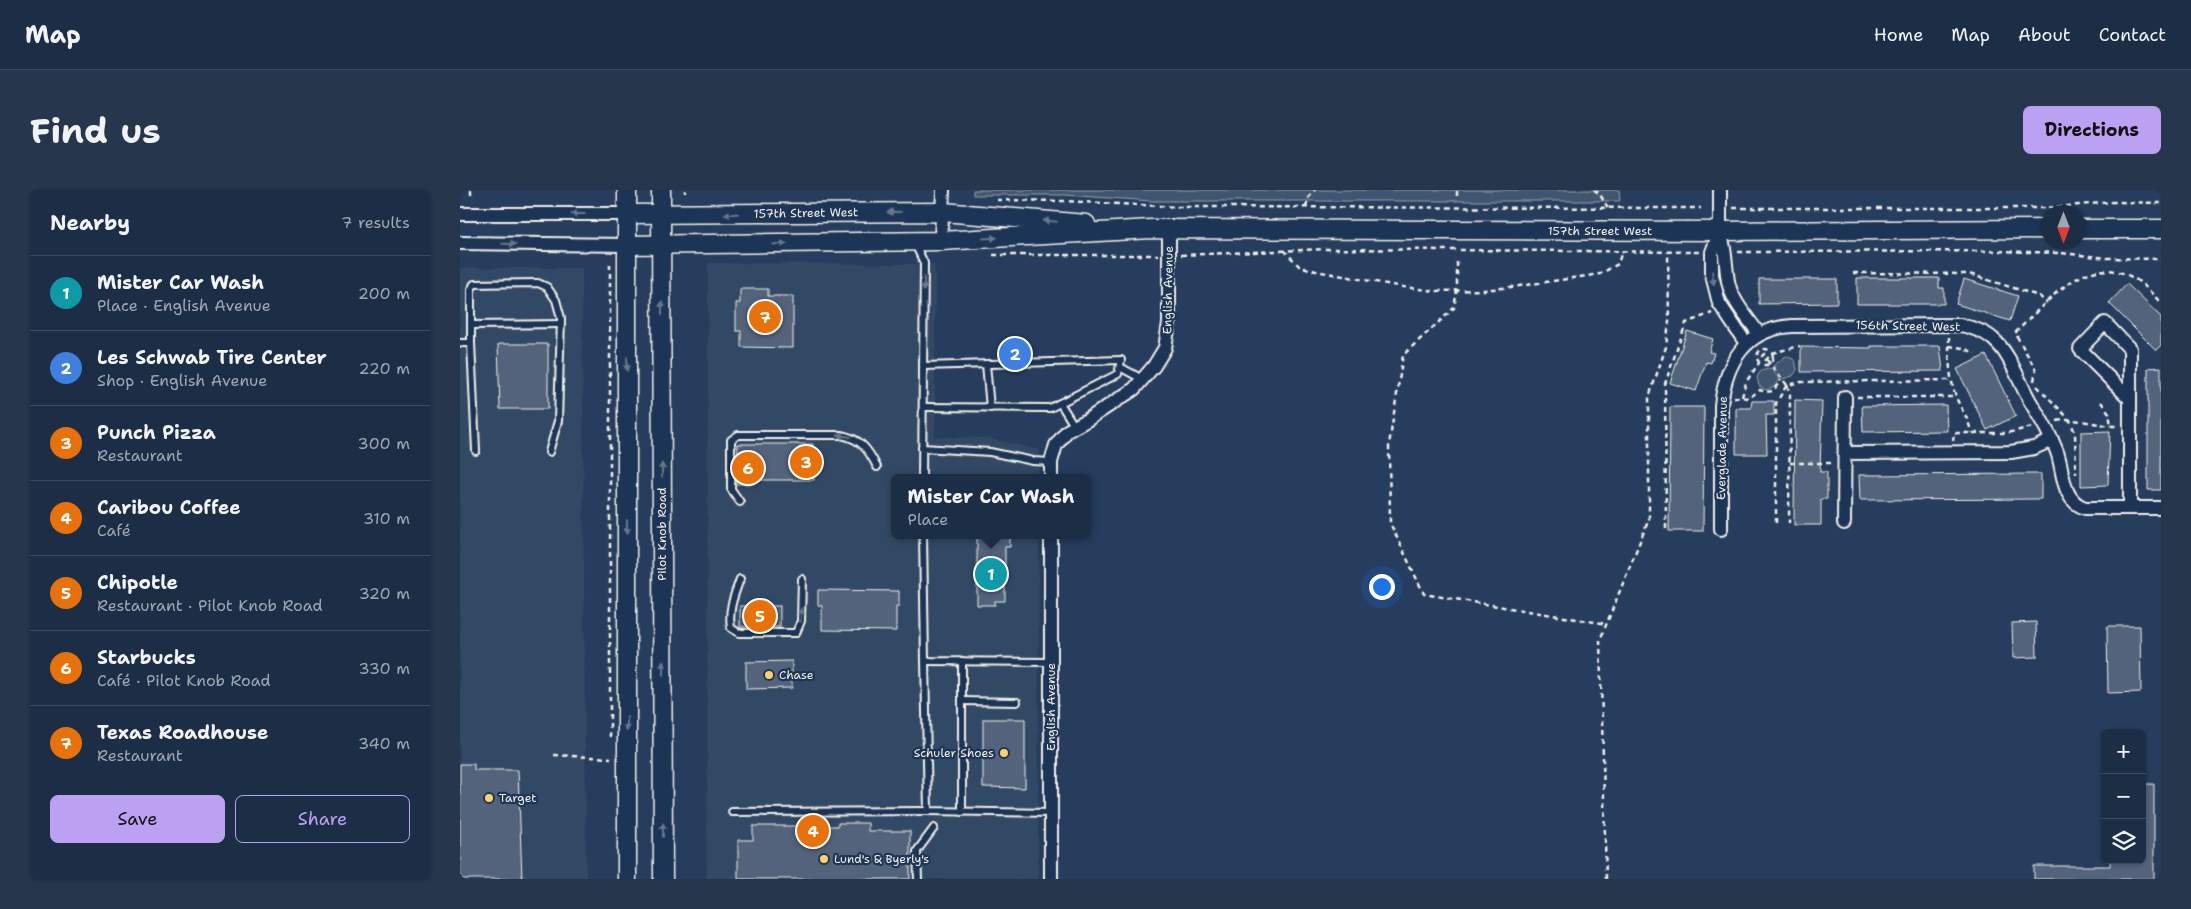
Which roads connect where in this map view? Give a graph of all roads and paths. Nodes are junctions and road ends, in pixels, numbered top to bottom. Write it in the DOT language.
graph roads {
  1 [pos="471,190"];
  2 [pos="627,190"];
  3 [pos="661,190"];
  4 [pos="943,190"];
  5 [pos="1315,190"];
  6 [pos="1457,190"];
  7 [pos="1594,190"];
  8 [pos="1720,190"];
  9 [pos="1457,196"];
  10 [pos="471,199"];
  11 [pos="989,200"];
  12 [pos="2161,203"];
  13 [pos="1306,207"];
  14 [pos="1608,208"];
  15 [pos="1701,208"];
  16 [pos="1732,208"];
  17 [pos="943,212"];
  18 [pos="460,214"];
  19 [pos="627,214"];
  20 [pos="660,215"];
  21 [pos="1151,229"];
  22 [pos="1169,229"];
  23 [pos="2041,229"];
  24 [pos="2086,229"];
  25 [pos="2161,229"];
  26 [pos="1720,231"];
  27 [pos="941,241"];
  28 [pos="914,242"];
  29 [pos="460,243"];
  30 [pos="628,245"];
  31 [pos="662,245"];
  32 [pos="1284,250"];
  33 [pos="1622,251"];
  34 [pos="1668,252"];
  35 [pos="1702,252"];
  36 [pos="1731,252"];
  37 [pos="984,254"];
  38 [pos="1187,254"];
  39 [pos="1147,255"];
  40 [pos="2161,259"];
  41 [pos="1457,262"];
  42 [pos="610,264"];
  43 [pos="1853,273"];
  44 [pos="1457,290"];
  45 [pos="2047,302"];
  46 [pos="1714,313"];
  47 [pos="561,324"];
  48 [pos="471,325"];
  49 [pos="1950,325"];
  50 [pos="1759,334"];
  51 [pos="1746,342"];
  52 [pos="460,343"];
  53 [pos="471,343"];
  54 [pos="1800,346"];
  55 [pos="1949,346"];
  56 [pos="1772,353"];
  57 [pos="1975,353"];
  58 [pos="1767,360"];
  59 [pos="1759,363"];
  60 [pos="986,364"];
  61 [pos="1770,364"];
  62 [pos="923,366"];
  63 [pos="1120,367"];
  64 [pos="1142,379"];
  65 [pos="1781,380"];
  66 [pos="1951,380"];
  67 [pos="1787,385"];
  68 [pos="1722,397"];
  69 [pos="1742,397"];
  70 [pos="1845,397"];
  71 [pos="1956,397"];
  72 [pos="2130,399"];
  73 [pos="2102,402"];
  74 [pos="1060,403"];
  75 [pos="924,407"];
  76 [pos="990,408"];
  77 [pos="1075,426"];
  78 [pos="2111,426"];
  79 [pos="1971,433"];
  80 [pos="2052,440"];
  81 [pos="922,448"];
  82 [pos="476,451"];
  83 [pos="549,452"];
  84 [pos="1845,458"];
  85 [pos="1051,462"];
  86 [pos="1790,463"];
  87 [pos="877,467"];
  88 [pos="922,474"];
  89 [pos="1051,474"];
  90 [pos="740,502"];
  91 [pos="2130,508"];
  92 [pos="2161,508"];
  93 [pos="1776,523"];
  94 [pos="1789,523"];
  95 [pos="1844,523"];
  96 [pos="1666,529"];
  97 [pos="1721,529"];
  98 [pos="923,539"];
  99 [pos="1051,539"];
  100 [pos="740,579"];
  101 [pos="802,579"];
  102 [pos="1607,624"];
  103 [pos="925,661"];
  104 [pos="962,661"];
  105 [pos="1051,662"];
  106 [pos="962,701"];
  107 [pos="1017,702"];
  108 [pos="610,748"];
  109 [pos="554,755"];
  110 [pos="610,767"];
  111 [pos="928,811"];
  112 [pos="732,812"];
  113 [pos="962,812"];
  114 [pos="1052,813"];
  115 [pos="934,828"];
  116 [pos="627,879"];
  117 [pos="664,879"];
  118 [pos="918,879"];
  119 [pos="1052,879"];
  120 [pos="1606,879"];
  1 -- 10 [label="path"];
  2 -- 19 [label="street"];
  3 -- 20 [label="street, Pilot Knob Road"];
  4 -- 17 [label="street"];
  5 -- 13 [label="path"];
  6 -- 9 [label="path"];
  7 -- 14 [label="path"];
  8 -- 26 [label="street"];
  11 -- 13 [label="path"];
  12 -- 16 [label="path"];
  13 -- 14 [label="path"];
  14 -- 15 [label="path"];
  17 -- 20 [label="street, 157th Street West, one-way"];
  21 -- 17 [label="street, 157th Street West, one-way"];
  17 -- 27 [label="street"];
  19 -- 18 [label="street, 157th Street West, one-way"];
  19 -- 20 [label="street, 157th Street West"];
  19 -- 30 [label="street"];
  20 -- 31 [label="street, Pilot Knob Road"];
  21 -- 22 [label="street, 157th Street West"];
  27 -- 21 [label="street, 157th Street West, one-way"];
  22 -- 26 [label="street, 157th Street West"];
  22 -- 64 [label="street, English Avenue"];
  23 -- 26 [label="street, 157th Street West"];
  24 -- 25 [label="street"];
  26 -- 36 [label="street"];
  26 -- 51 [label="street, one-way"];
  27 -- 28 [label="street, 157th Street West"];
  31 -- 28 [label="street, 157th Street West, one-way"];
  28 -- 62 [label="lane, one-way"];
  29 -- 30 [label="street, 157th Street West, one-way"];
  30 -- 31 [label="street, 157th Street West"];
  30 -- 116 [label="street, one-way"];
  117 -- 31 [label="street, Pilot Knob Road, one-way"];
  32 -- 33 [label="path"];
  32 -- 38 [label="path"];
  32 -- 44 [label="path"];
  33 -- 34 [label="path"];
  33 -- 44 [label="path"];
  34 -- 35 [label="path"];
  34 -- 102 [label="path"];
  36 -- 40 [label="path"];
  36 -- 50 [label="street"];
  37 -- 39 [label="path"];
  41 -- 44 [label="path"];
  42 -- 108 [label="path"];
  43 -- 45 [label="path"];
  44 -- 102 [label="path"];
  46 -- 96 [label="path"];
  47 -- 48 [label="lane"];
  47 -- 48 [label="lane"];
  47 -- 83 [label="lane"];
  48 -- 53 [label="lane"];
  49 -- 50 [label="street, 156th Street West"];
  49 -- 55 [label="path"];
  49 -- 80 [label="street, 156th Street West"];
  50 -- 51 [label="street, Everglade Avenue"];
  51 -- 68 [label="street, Everglade Avenue"];
  52 -- 53 [label="lane"];
  53 -- 82 [label="lane"];
  54 -- 56 [label="path"];
  55 -- 57 [label="path"];
  55 -- 66 [label="path"];
  56 -- 59 [label="path"];
  56 -- 61 [label="path"];
  58 -- 61 [label="path"];
  59 -- 61 [label="path"];
  59 -- 69 [label="path"];
  60 -- 62 [label="lane"];
  60 -- 63 [label="lane"];
  60 -- 76 [label="lane"];
  61 -- 65 [label="path"];
  62 -- 75 [label="lane"];
  63 -- 64 [label="lane"];
  63 -- 74 [label="lane"];
  64 -- 77 [label="street, English Avenue"];
  65 -- 67 [label="path"];
  65 -- 69 [label="path"];
  66 -- 67 [label="path"];
  66 -- 71 [label="path"];
  67 -- 86 [label="path"];
  67 -- 93 [label="path"];
  68 -- 69 [label="path"];
  68 -- 97 [label="street, Everglade Avenue"];
  70 -- 71 [label="path"];
  70 -- 84 [label="street"];
  71 -- 79 [label="path"];
  72 -- 72 [label="street"];
  72 -- 91 [label="street"];
  73 -- 78 [label="path"];
  74 -- 76 [label="lane"];
  74 -- 77 [label="lane"];
  75 -- 76 [label="lane"];
  75 -- 81 [label="lane"];
  77 -- 85 [label="street, English Avenue"];
  80 -- 84 [label="street"];
  80 -- 91 [label="street, 156th Street West"];
  81 -- 85 [label="lane"];
  81 -- 88 [label="lane"];
  84 -- 86 [label="path"];
  84 -- 95 [label="street"];
  85 -- 89 [label="street, English Avenue"];
  86 -- 94 [label="path"];
  87 -- 90 [label="lane, one-way"];
  91 -- 92 [label="street, 156th Street West"];
  98 -- 103 [label="lane"];
  99 -- 105 [label="street, English Avenue"];
  100 -- 101 [label="lane, one-way"];
  102 -- 120 [label="path"];
  103 -- 104 [label="lane"];
  103 -- 111 [label="lane"];
  104 -- 105 [label="lane"];
  104 -- 106 [label="lane"];
  105 -- 114 [label="street, English Avenue"];
  106 -- 107 [label="lane"];
  106 -- 113 [label="lane"];
  109 -- 110 [label="path"];
  111 -- 112 [label="lane"];
  111 -- 113 [label="lane"];
  113 -- 114 [label="lane"];
  114 -- 119 [label="street, English Avenue"];
  115 -- 118 [label="lane"];
}
